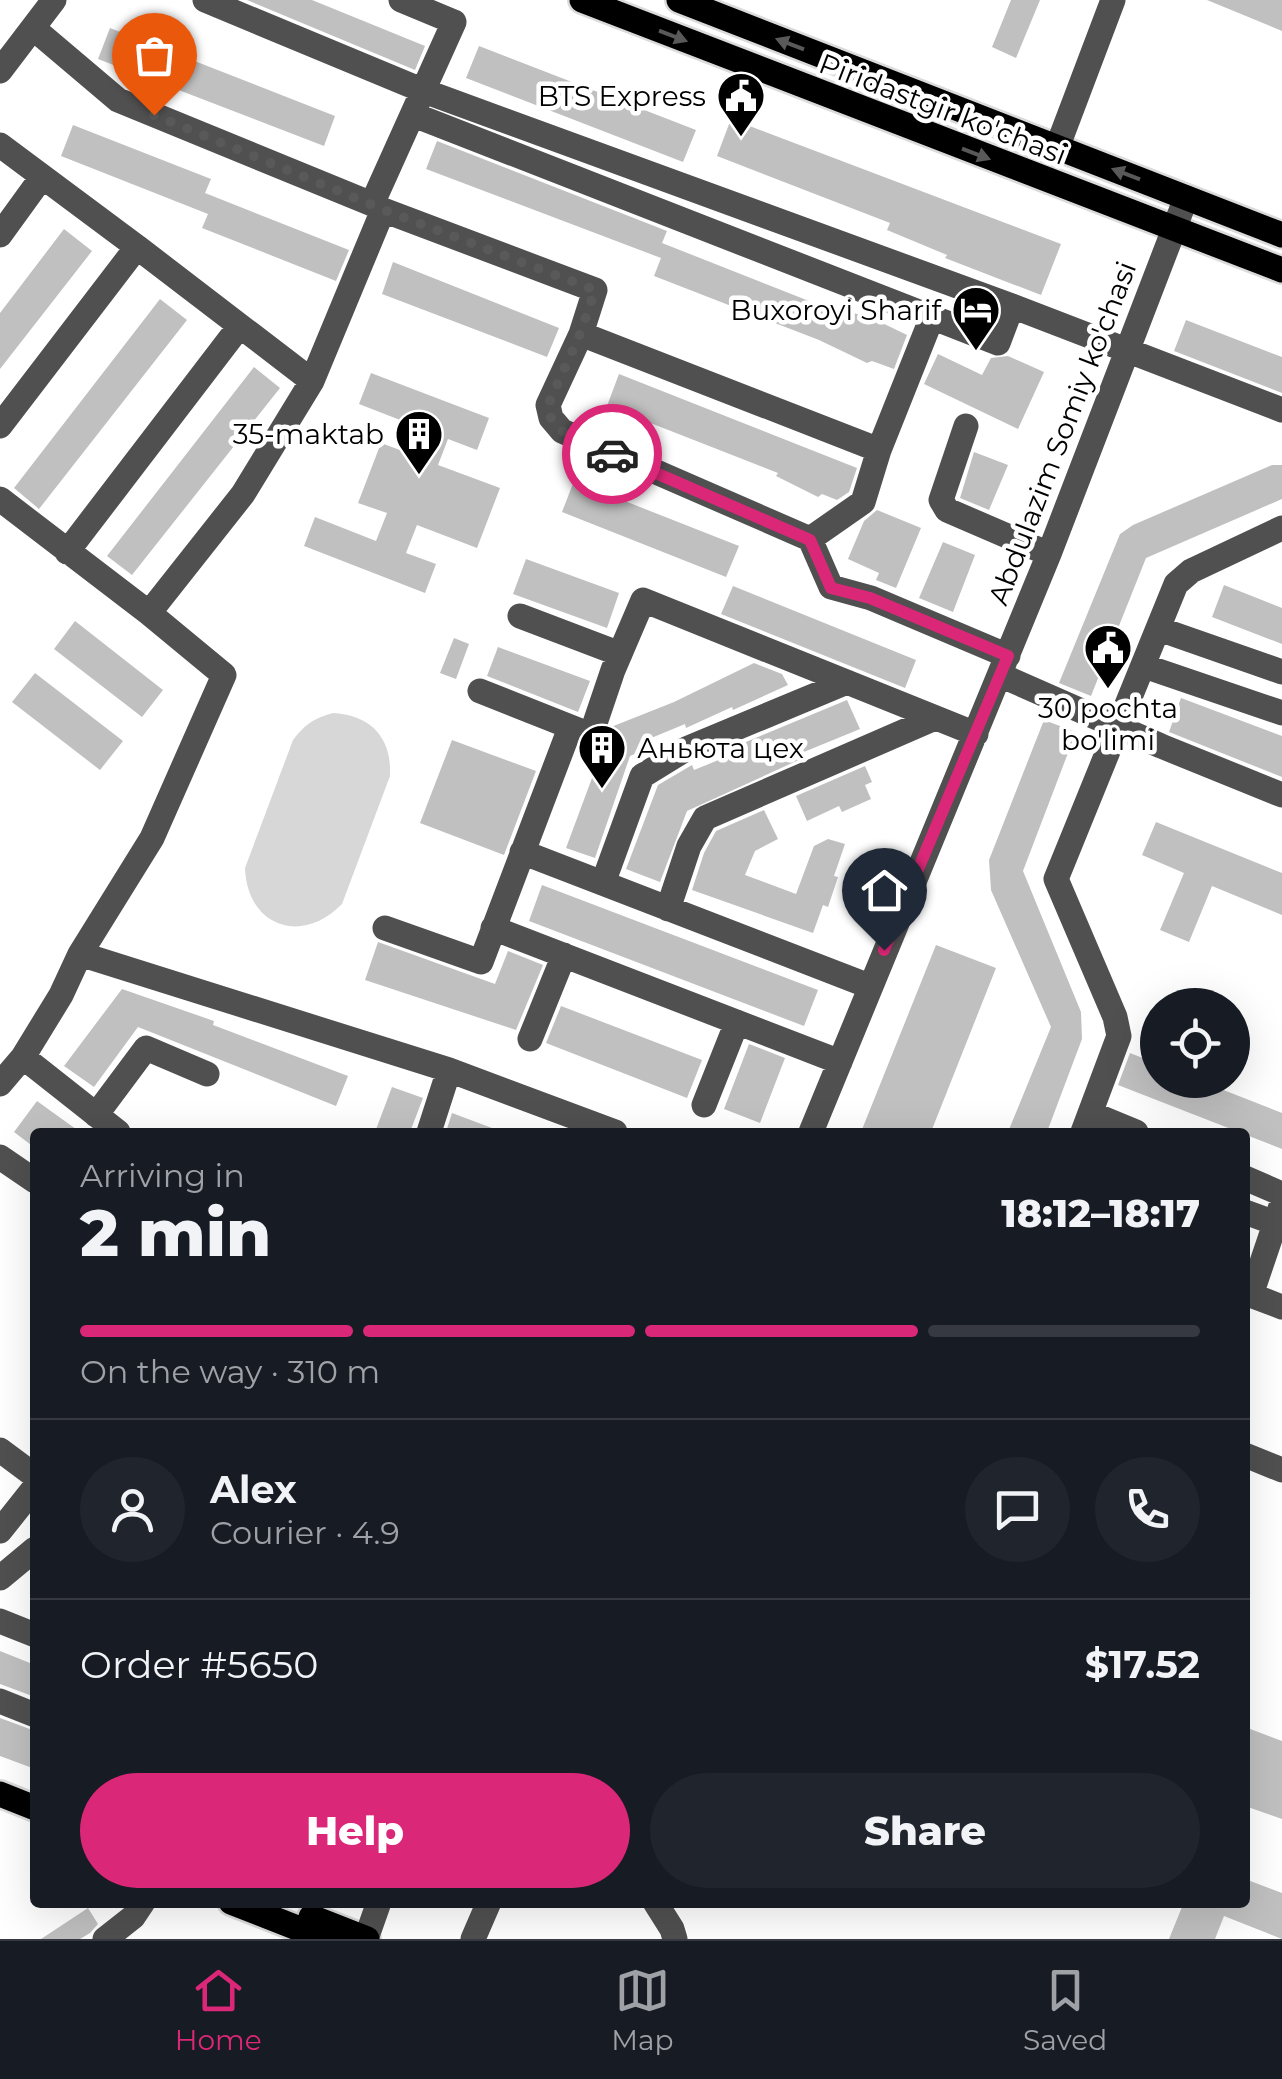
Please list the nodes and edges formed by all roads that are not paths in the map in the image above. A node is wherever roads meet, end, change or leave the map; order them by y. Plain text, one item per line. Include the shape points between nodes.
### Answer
1 (54, 0) edge
2 (206, 0) edge
3 (401, 0) edge
4 (582, 0) edge
5 (679, 0) edge
6 (1113, 0) edge
7 (458, 11) edge
8 (33, 28) junction
9 (0, 71) edge
10 (419, 103) junction
11 (0, 145) edge
12 (1057, 148) junction
13 (42, 176) junction
14 (1186, 198) junction
15 (378, 207) junction
16 (1173, 230) junction
17 (0, 234) edge
18 (1282, 235) edge
19 (137, 246) junction
20 (1282, 270) edge
21 (1012, 306) junction
22 (932, 318) junction
23 (240, 327) junction
24 (580, 334) junction
25 (1128, 351) junction
26 (312, 381) junction
27 (1282, 410) edge
28 (0, 426) edge
29 (966, 426) dead end
30 (879, 450) junction
31 (0, 499) edge
32 (1282, 528) edge
33 (810, 540) junction
34 (67, 552) junction
35 (1049, 554) junction
36 (149, 613) junction
37 (518, 623) dead end
38 (1158, 629) junction
39 (616, 662) junction
40 (1004, 666) junction
41 (1144, 666) junction
42 (1282, 672) edge
43 (847, 682) junction
44 (480, 691) dead end
45 (1282, 713) edge
46 (935, 718) junction
47 (1118, 726) junction
48 (570, 728) junction
49 (976, 734) junction
50 (1282, 795) edge
51 (522, 852) junction
52 (603, 883) junction
53 (668, 908) junction
54 (385, 928) dead end
55 (493, 928) junction
56 (80, 954) junction
57 (564, 955) junction
58 (869, 986) junction
59 (737, 1022) junction
60 (530, 1038) dead end
61 (23, 1057) junction
62 (840, 1062) junction
63 (449, 1070) junction
64 (207, 1074) dead end
65 (0, 1084) edge
66 (704, 1105) dead end
67 (96, 1115) junction
68 (1087, 1123) edge
69 (113, 1128) edge
70 (430, 1128) edge
71 (604, 1128) edge
72 (819, 1128) edge
73 (1114, 1128) edge
74 (0, 1157) edge
75 (30, 1178) edge
76 (1250, 1180) edge
77 (1282, 1194) edge
78 (1250, 1212) edge
79 (1279, 1213) edge
80 (1250, 1289) edge
81 (1250, 1295) edge
82 (1282, 1307) edge
83 (0, 1450) edge
84 (1250, 1457) edge
85 (1282, 1470) edge
86 (30, 1472) edge
87 (30, 1493) edge
88 (0, 1530) edge
89 (30, 1553) edge
90 (0, 1578) edge
91 (0, 1622) edge
92 (30, 1633) edge
93 (0, 1701) edge
94 (30, 1713) edge
95 (0, 1794) edge
96 (30, 1806) edge
97 (0, 1811) edge
98 (30, 1823) edge
99 (138, 1908) edge
100 (246, 1908) edge
101 (289, 1908) edge
102 (378, 1908) edge
103 (486, 1908) edge
104 (659, 1908) edge
105 (104, 1939) edge
106 (325, 1939) edge
107 (366, 1939) edge
108 (473, 1939) edge
109 (675, 1939) edge

1 - 8 street
2 - 10 street
3 - 7 street
4 -> 16 main road, Piridastgir ko'chasi
12 -> 5 main road, Piridastgir ko'chasi
6 - 12 street
7 - 10 street
8 - 9 street
8 - 15 street via 118,100
10 - 15 street
10 - 21 street
10 - 22 street
11 - 13 street
14 -> 12 main road, Piridastgir ko'chasi
13 - 17 street
13 - 19 street
14 - 16 street, Abdulazim Somiy ko'chasi
14 - 18 main road, Piridastgir ko'chasi
15 - 24 street via 595,290
15 - 26 street
16 - 20 main road, Piridastgir ko'chasi
16 - 25 street, Abdulazim Somiy ko'chasi
19 - 23 street
19 - 28 street
21 - 22 street via 998,343
21 - 25 street
22 - 30 street
23 - 26 street
23 - 34 street
24 - 30 street
24 - 33 street via 548,405 562,431
25 - 27 street
25 - 35 street, Abdulazim Somiy ko'chasi
26 - 36 street via 243,494
29 - 35 street via 941,500 946,510
30 - 33 street via 863,502
31 - 34 street
32 - 38 street via 1191,571 1176,584
33 - 40 street via 831,588 870,598
34 - 36 street
35 - 40 street, Abdulazim Somiy ko'chasi
36 - 56 street via 224,676 152,838
37 - 39 street
38 - 41 street
38 - 42 street
39 - 43 street via 643,600
39 - 48 street via 591,735
40 - 47 street
40 - 49 street, Abdulazim Somiy ko'chasi
41 - 45 street
41 - 47 street
43 - 46 street
43 - 52 street via 686,749 642,776
44 - 48 street
46 - 49 street
46 - 53 street via 705,818
47 - 50 street
47 - 68 street via 1056,880 1119,1036
48 - 51 street
49 - 58 street, Abdulazim Somiy ko'chasi
51 - 52 street
51 - 55 street
52 - 53 street
53 - 58 street
54 - 55 street via 481,962
55 - 57 street
56 - 61 street
56 - 63 street
57 - 59 street
57 - 60 street
58 - 62 street, Abdulazim Somiy ko'chasi
59 - 62 street
59 - 66 street
61 - 65 street
61 - 67 street
62 - 72 street, Abdulazim Somiy ko'chasi
63 - 70 street
63 - 71 street
64 - 67 street via 146,1048
67 - 69 street
68 - 73 street
74 - 75 street
76 - 77 street
78 - 79 street
79 - 80 street
81 - 82 street
83 - 86 street
84 - 85 street
87 - 88 street
89 - 90 street
91 - 92 street
93 - 94 street
95 - 96 main road
97 - 98 main road
99 - 105 street
100 - 106 main road
101 - 107 main road
102 - 107 street
103 - 108 street
104 - 109 street

